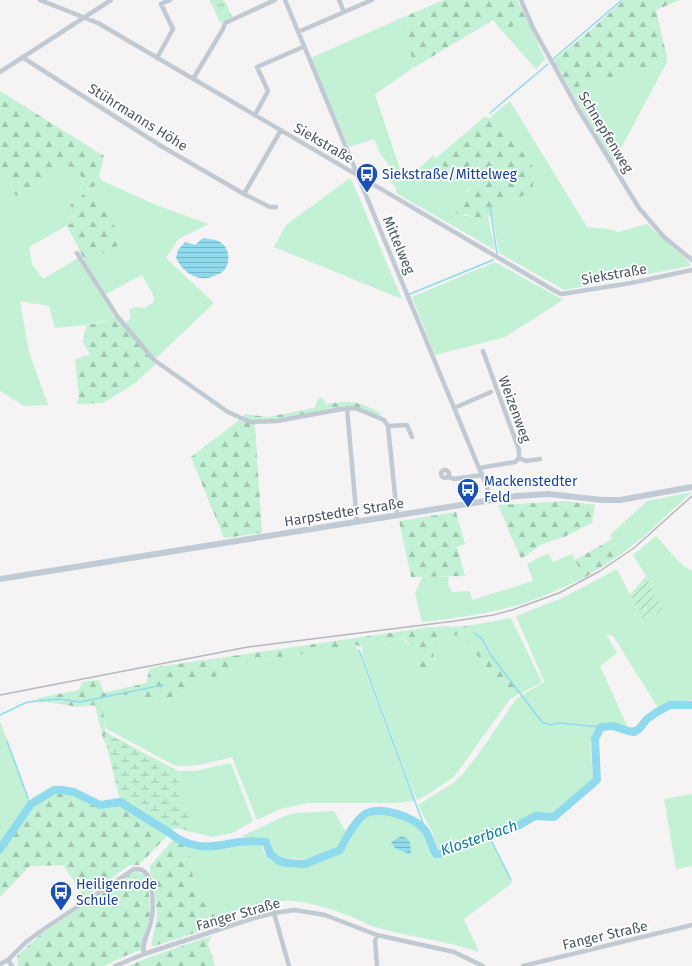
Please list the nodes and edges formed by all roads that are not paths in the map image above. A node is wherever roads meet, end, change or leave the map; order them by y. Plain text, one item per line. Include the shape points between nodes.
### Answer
1 (40, 0) edge
2 (111, 0) edge
3 (170, 0) edge
4 (275, 0) edge
5 (285, 0) edge
6 (339, 0) edge
7 (372, 0) edge
8 (521, 0) edge
9 (344, 12) junction
10 (84, 18) junction
11 (298, 32) junction
12 (303, 46) junction
13 (22, 57) junction
14 (157, 58) junction
15 (0, 72) edge
16 (193, 79) junction
17 (255, 115) junction
18 (281, 130) junction
19 (357, 176) junction
20 (244, 194) junction
21 (276, 207) dead end
22 (77, 253) dead end
23 (692, 260) edge
24 (692, 270) edge
25 (482, 351) dead end
26 (491, 392) dead end
27 (347, 408) junction
28 (454, 408) junction
29 (388, 426) junction
30 (412, 437) dead end
31 (519, 458) junction
32 (540, 459) dead end
33 (479, 468) junction
34 (482, 475) junction
35 (448, 477) dead end
36 (692, 487) edge
37 (490, 500) junction
38 (397, 515) junction
39 (357, 522) junction
40 (0, 579) edge
41 (274, 913) junction
42 (692, 925) edge
43 (377, 935) junction
44 (144, 954) junction
45 (8, 960) junction
46 (0, 964) edge
47 (12, 966) edge
48 (115, 966) edge
49 (289, 966) edge
50 (377, 966) edge
51 (483, 966) edge
52 (523, 966) edge

1 - 10 street, Siekstraße
2 - 10 street
3 - 14 street via 161,4 173,29
4 - 16 street via 225,23
5 - 11 street, Mittelweg
6 - 9 street
7 - 9 street
8 - 23 street, Schnepfenweg via 533,28 639,208 664,237
9 - 11 street
10 - 13 street
10 - 14 street, Siekstraße via 98,23
11 - 12 street, Mittelweg
12 - 17 street via 257,67 268,91
12 - 19 street, Mittelweg
13 - 15 street
13 - 20 street, Stührmanns Höhe via 161,146
14 - 16 street, Siekstraße
16 - 17 street, Siekstraße
17 - 18 street, Siekstraße
18 - 19 street, Siekstraße
18 - 20 street
19 - 24 street, Siekstraße via 561,294
19 - 28 street, Mittelweg
20 - 21 street, Stührmanns Höhe via 270,207
22 - 27 street via 117,316 154,360 228,412 250,422 267,422
25 - 31 street, Weizenweg via 519,450
26 - 28 street
27 - 29 street via 372,414 384,420
27 - 39 street
28 - 33 street, Mittelweg
29 - 30 street via 407,425
29 - 38 street
31 - 32 street via 526,461
31 - 33 street, Weizenweg via 512,463
33 - 34 street, Mittelweg
34 - 35 street via 454,479
34 - 37 street, Mittelweg
36 - 37 street, Harpstedter Straße via 620,500 549,494
37 - 38 street, Harpstedter Straße
38 - 39 street, Harpstedter Straße
39 - 40 street, Harpstedter Straße
41 - 43 street, Fanger Straße via 294,910 310,912 341,920
41 - 44 street, Fanger Straße
41 - 49 street
42 - 52 street, Fanger Straße
43 - 50 street
43 - 51 street, Fanger Straße via 454,952
44 - 45 street via 143,947 152,914 150,881 141,869 134,869 44,929
44 - 48 street, Fanger Straße
45 - 46 street
45 - 47 street

